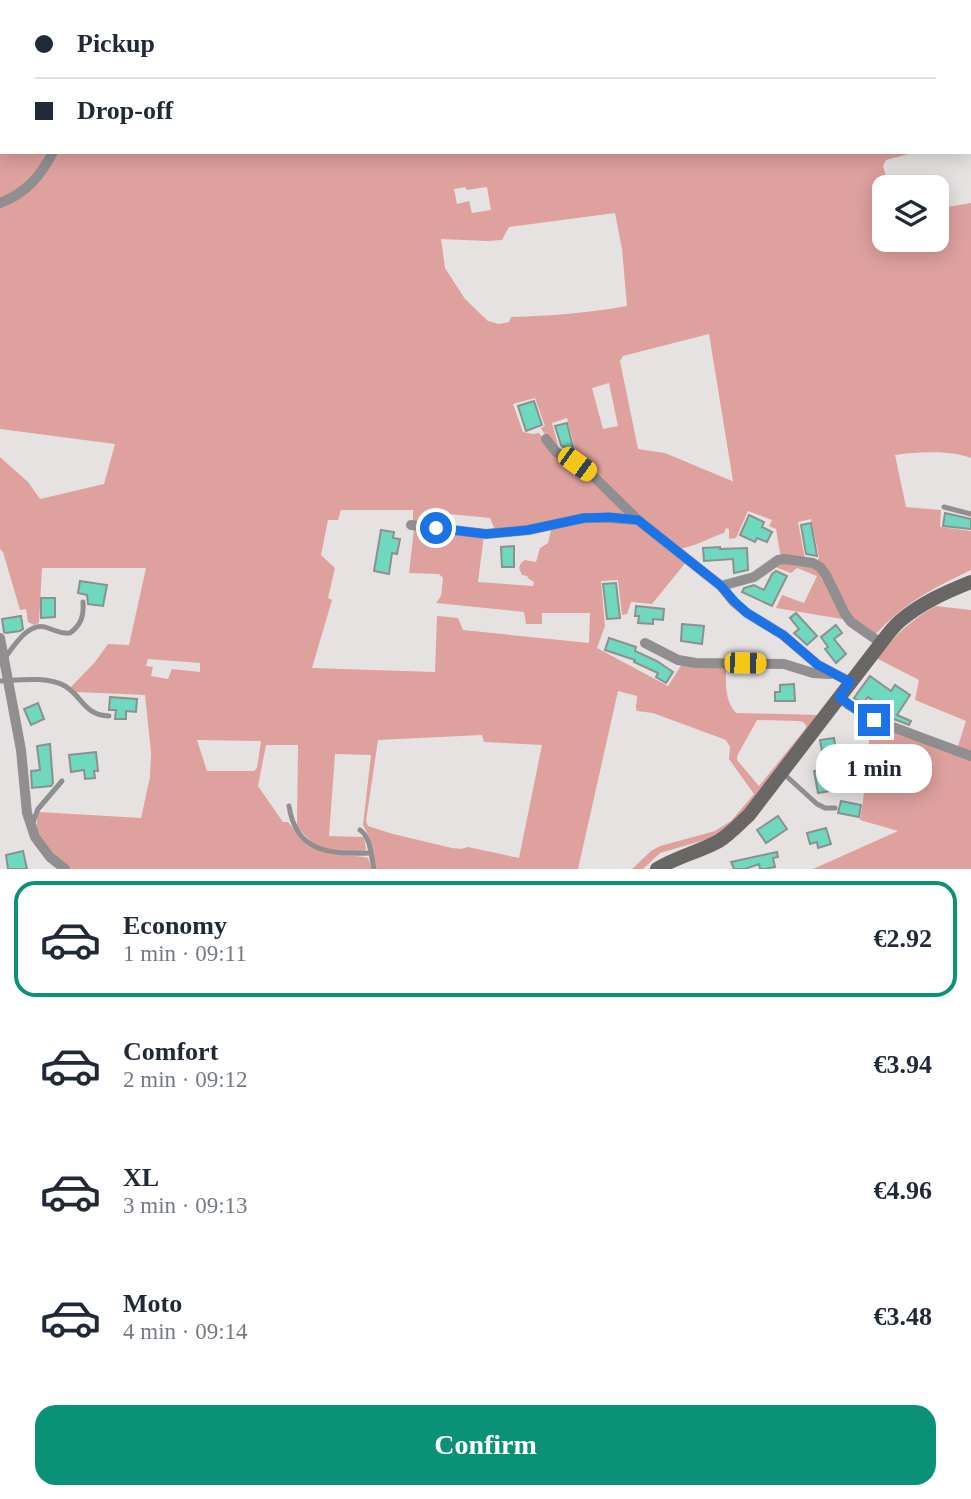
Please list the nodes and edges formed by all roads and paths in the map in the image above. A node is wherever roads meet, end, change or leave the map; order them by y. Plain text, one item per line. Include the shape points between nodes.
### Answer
1 (51, 154) edge
2 (0, 203) edge
3 (545, 439) dead end
4 (944, 507) dead end
5 (971, 514) edge
6 (638, 520) junction
7 (411, 525) dead end
8 (971, 582) edge
9 (721, 586) junction
10 (83, 602) dead end
11 (0, 638) edge
12 (645, 643) dead end
13 (881, 643) junction
14 (4, 659) junction
15 (836, 674) junction
16 (4, 681) edge
17 (850, 682) junction
18 (839, 697) junction
19 (109, 716) dead end
20 (971, 756) edge
21 (781, 771) junction
22 (62, 781) dead end
23 (289, 806) dead end
24 (835, 808) dead end
25 (32, 828) junction
26 (360, 830) dead end
27 (370, 853) junction
28 (65, 869) edge
29 (374, 869) edge
30 (657, 869) edge

1 - 2 street via 34,182
3 - 6 street via 556,452 592,475
4 - 5 lane
6 - 7 street via 584,518 486,534
6 - 9 street
8 - 13 main road via 924,604
9 - 13 street via 754,577 778,560 813,563 826,575 845,614
9 - 15 street via 747,613
10 - 14 lane via 82,620 70,633 35,627
11 - 14 street
12 - 15 street via 678,660 784,664
13 - 17 main road
14 - 16 street
15 - 17 street
16 - 19 lane via 61,684 86,709
16 - 25 street via 22,750
17 - 18 main road
18 - 20 street via 874,720
18 - 21 main road
21 - 24 lane via 817,804
21 - 30 main road via 730,833
22 - 25 lane via 38,809
23 - 27 lane via 294,828 312,846 339,853
25 - 28 street via 50,857
26 - 27 lane
27 - 29 lane

